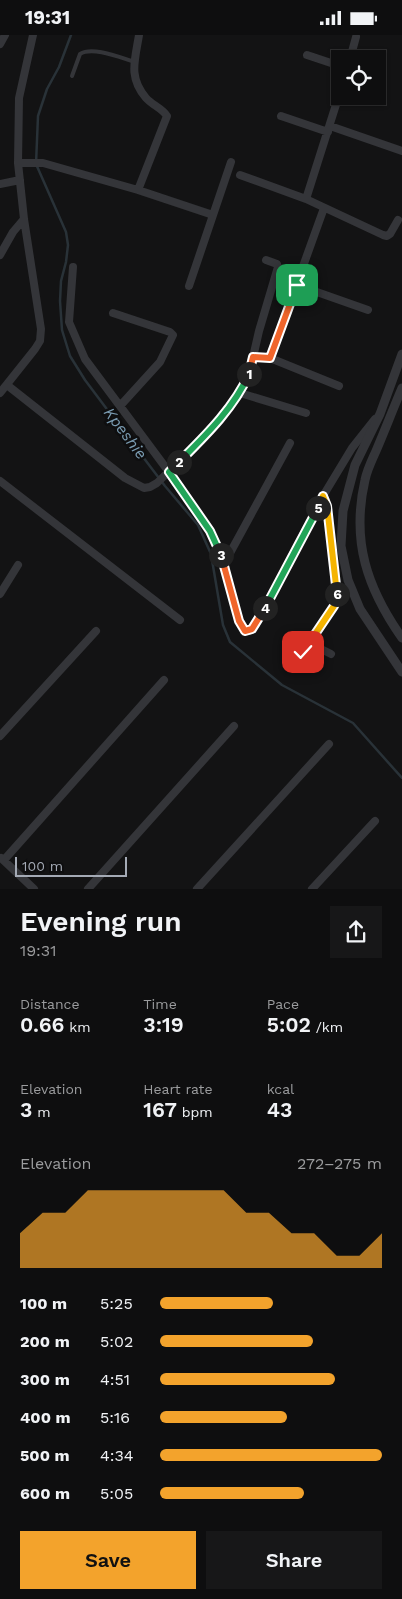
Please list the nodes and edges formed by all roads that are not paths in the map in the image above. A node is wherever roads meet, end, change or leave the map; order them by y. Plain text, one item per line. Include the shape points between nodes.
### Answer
1 (5, 35) edge
2 (34, 35) edge
3 (139, 35) edge
4 (356, 37) dead end
5 (0, 43) edge
6 (352, 50) edge
7 (307, 55) dead end
8 (135, 62) junction
9 (331, 63) edge
10 (72, 76) dead end
11 (336, 105) edge
12 (281, 116) dead end
13 (329, 129) junction
14 (402, 151) edge
15 (231, 162) dead end
16 (18, 163) junction
17 (240, 175) dead end
18 (20, 180) junction
19 (0, 184) edge
20 (138, 190) junction
21 (306, 199) junction
22 (324, 208) junction
23 (213, 215) junction
24 (24, 219) junction
25 (398, 220) dead end
26 (0, 255) edge
27 (266, 259) dead end
28 (73, 267) dead end
29 (297, 285) junction
30 (189, 286) dead end
31 (368, 310) dead end
32 (113, 313) dead end
33 (402, 354) edge
34 (253, 357) junction
35 (270, 358) junction
36 (7, 385) junction
37 (339, 386) dead end
38 (402, 387) edge
39 (0, 393) edge
40 (240, 393) junction
41 (120, 406) junction
42 (306, 413) dead end
43 (380, 414) junction
44 (290, 443) dead end
45 (167, 474) junction
46 (0, 481) edge
47 (323, 496) junction
48 (224, 564) junction
49 (18, 565) dead end
50 (0, 594) edge
51 (180, 620) dead end
52 (96, 631) dead end
53 (402, 638) edge
54 (311, 641) junction
55 (331, 655) dead end
56 (296, 662) dead end
57 (402, 672) edge
58 (164, 680) dead end
59 (234, 726) dead end
60 (0, 736) edge
61 (329, 744) dead end
62 (375, 821) dead end
63 (2, 859) edge
64 (34, 889) edge
65 (88, 889) edge
66 (197, 889) edge
67 (312, 889) edge

1 - 5 street
2 - 16 street via 19,98
3 - 8 street
4 - 6 street
7 - 9 street
8 - 10 lane via 86,51 80,54
8 - 20 street via 134,77 143,93 167,116
11 - 13 street
12 - 13 street
13 - 14 street
13 - 21 street
15 - 23 street
16 - 18 street
16 - 20 street via 43,163
17 - 21 street
18 - 19 street
18 - 24 street
20 - 23 street
21 - 22 street
22 - 25 street via 387,236
22 - 29 street
23 - 30 street
24 - 26 street via 12,232
24 - 36 street via 41,329 40,341
27 - 34 street via 278,267
28 - 41 street via 69,322 85,359
29 - 31 street
29 - 35 street
32 - 41 street via 173,335 160,362
33 - 43 street
34 - 35 street
34 - 40 street
35 - 37 street
36 - 39 street
36 - 45 street via 125,478 144,488
38 - 53 street via 365,479 360,518 363,559 372,587
40 - 42 street
40 - 45 street
41 - 45 street
43 - 47 street via 352,448
43 - 57 street via 355,465 343,511 341,545 348,580 360,609
44 - 48 street
45 - 48 street via 210,531
46 - 51 street
47 - 48 street via 256,625 249,631 245,631 239,621
47 - 54 street via 327,506 337,596
49 - 50 street
52 - 60 street
54 - 55 street
54 - 56 street
58 - 63 street
59 - 65 street
61 - 66 street
62 - 67 street
63 - 64 street

